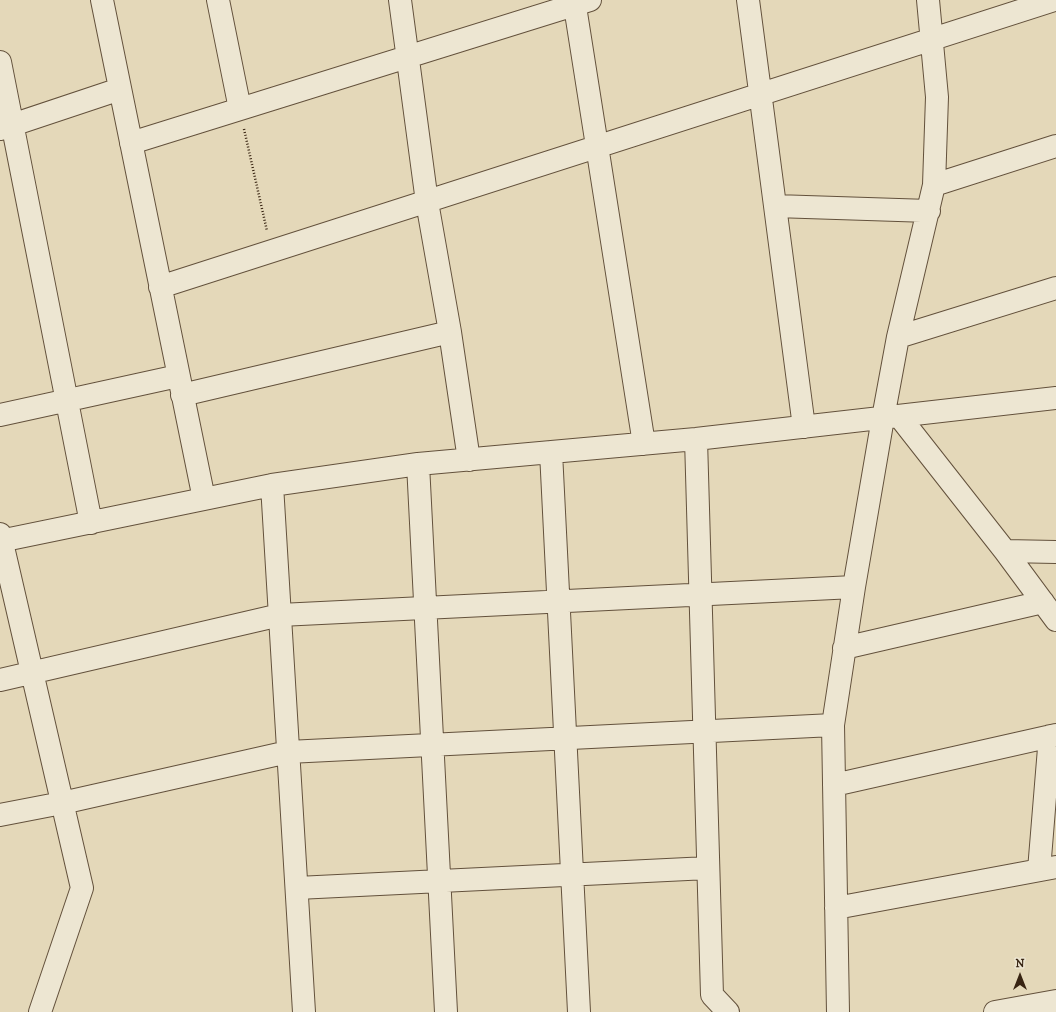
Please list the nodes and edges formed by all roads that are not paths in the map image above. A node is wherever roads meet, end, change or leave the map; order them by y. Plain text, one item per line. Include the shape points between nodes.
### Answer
1 (102, 0) edge
2 (218, 0) edge
3 (400, 0) edge
4 (748, 0) edge
5 (928, 0) edge
6 (1054, 0) edge
7 (580, 2) edge
8 (932, 39) junction
9 (408, 56) junction
10 (0, 62) edge
11 (120, 90) junction
12 (760, 95) junction
13 (240, 109) junction
14 (6, 127) edge
15 (131, 143) junction
16 (1056, 146) edge
17 (597, 148) junction
18 (934, 185) junction
19 (427, 202) junction
20 (775, 206) junction
21 (929, 210) junction
22 (160, 288) junction
23 (1056, 288) edge
24 (450, 332) junction
25 (898, 337) junction
26 (180, 386) junction
27 (1056, 398) edge
28 (66, 400) junction
29 (0, 415) edge
30 (891, 417) junction
31 (804, 427) junction
32 (696, 439) junction
33 (644, 444) junction
34 (552, 452) junction
35 (469, 460) junction
36 (418, 464) junction
37 (272, 486) junction
38 (204, 499) junction
39 (91, 523) junction
40 (1, 539) edge
41 (1005, 551) junction
42 (1056, 552) edge
43 (854, 587) junction
44 (701, 594) junction
45 (559, 601) junction
46 (1043, 602) junction
47 (426, 608) junction
48 (280, 615) junction
49 (1056, 620) edge
50 (844, 648) junction
51 (32, 673) junction
52 (0, 680) edge
53 (833, 725) junction
54 (704, 731) junction
55 (1053, 735) edge
56 (565, 738) junction
57 (432, 744) junction
58 (288, 752) junction
59 (834, 785) junction
60 (62, 803) junction
61 (0, 816) edge
62 (708, 868) junction
63 (1048, 869) edge
64 (572, 874) junction
65 (440, 881) junction
66 (296, 888) junction
67 (836, 908) junction
68 (1056, 1001) edge
69 (40, 1012) edge
70 (304, 1012) edge
71 (446, 1012) edge
72 (579, 1012) edge
73 (728, 1012) edge
74 (838, 1012) edge
75 (996, 1012) edge

1 - 11 street
2 - 13 street
3 - 9 street
4 - 12 street
5 - 8 street
6 - 8 street
7 - 9 street
7 - 17 street
8 - 12 street
8 - 18 street via 938,97
9 - 13 street
9 - 19 street
10 - 14 street
11 - 14 street
11 - 15 street
12 - 17 street
12 - 20 street
13 - 15 street
14 - 28 street
15 - 22 street
16 - 18 street
17 - 19 street
17 - 33 street
18 - 21 street
19 - 22 street
19 - 24 street
20 - 21 street
20 - 31 street
21 - 25 street
22 - 26 street
23 - 25 street
24 - 26 street
24 - 35 street
25 - 30 street
26 - 28 street
26 - 38 street
27 - 30 street
28 - 29 street
28 - 39 street
30 - 31 street
30 - 41 street
30 - 43 street
31 - 32 street
32 - 33 street
32 - 44 street
33 - 34 street
34 - 35 street
34 - 45 street
35 - 36 street
36 - 37 street
36 - 47 street
37 - 38 street
37 - 48 street
38 - 39 street
39 - 40 street
40 - 51 street
41 - 42 street
41 - 46 street
43 - 44 street
43 - 50 street
44 - 45 street
44 - 54 street
45 - 47 street
45 - 56 street
46 - 49 street
46 - 50 street
47 - 48 street
47 - 57 street
48 - 51 street
48 - 58 street
50 - 53 street
51 - 52 street
51 - 60 street
53 - 54 street
53 - 59 street
54 - 56 street
54 - 62 street
55 - 59 street
55 - 63 street
56 - 57 street
56 - 64 street
57 - 58 street
57 - 65 street
58 - 60 street
58 - 66 street
59 - 67 street
60 - 61 street
60 - 69 street via 82,888
62 - 64 street
62 - 73 street via 712,995
63 - 67 street
64 - 65 street
64 - 72 street
65 - 66 street
65 - 71 street
66 - 70 street
67 - 74 street
68 - 75 street

